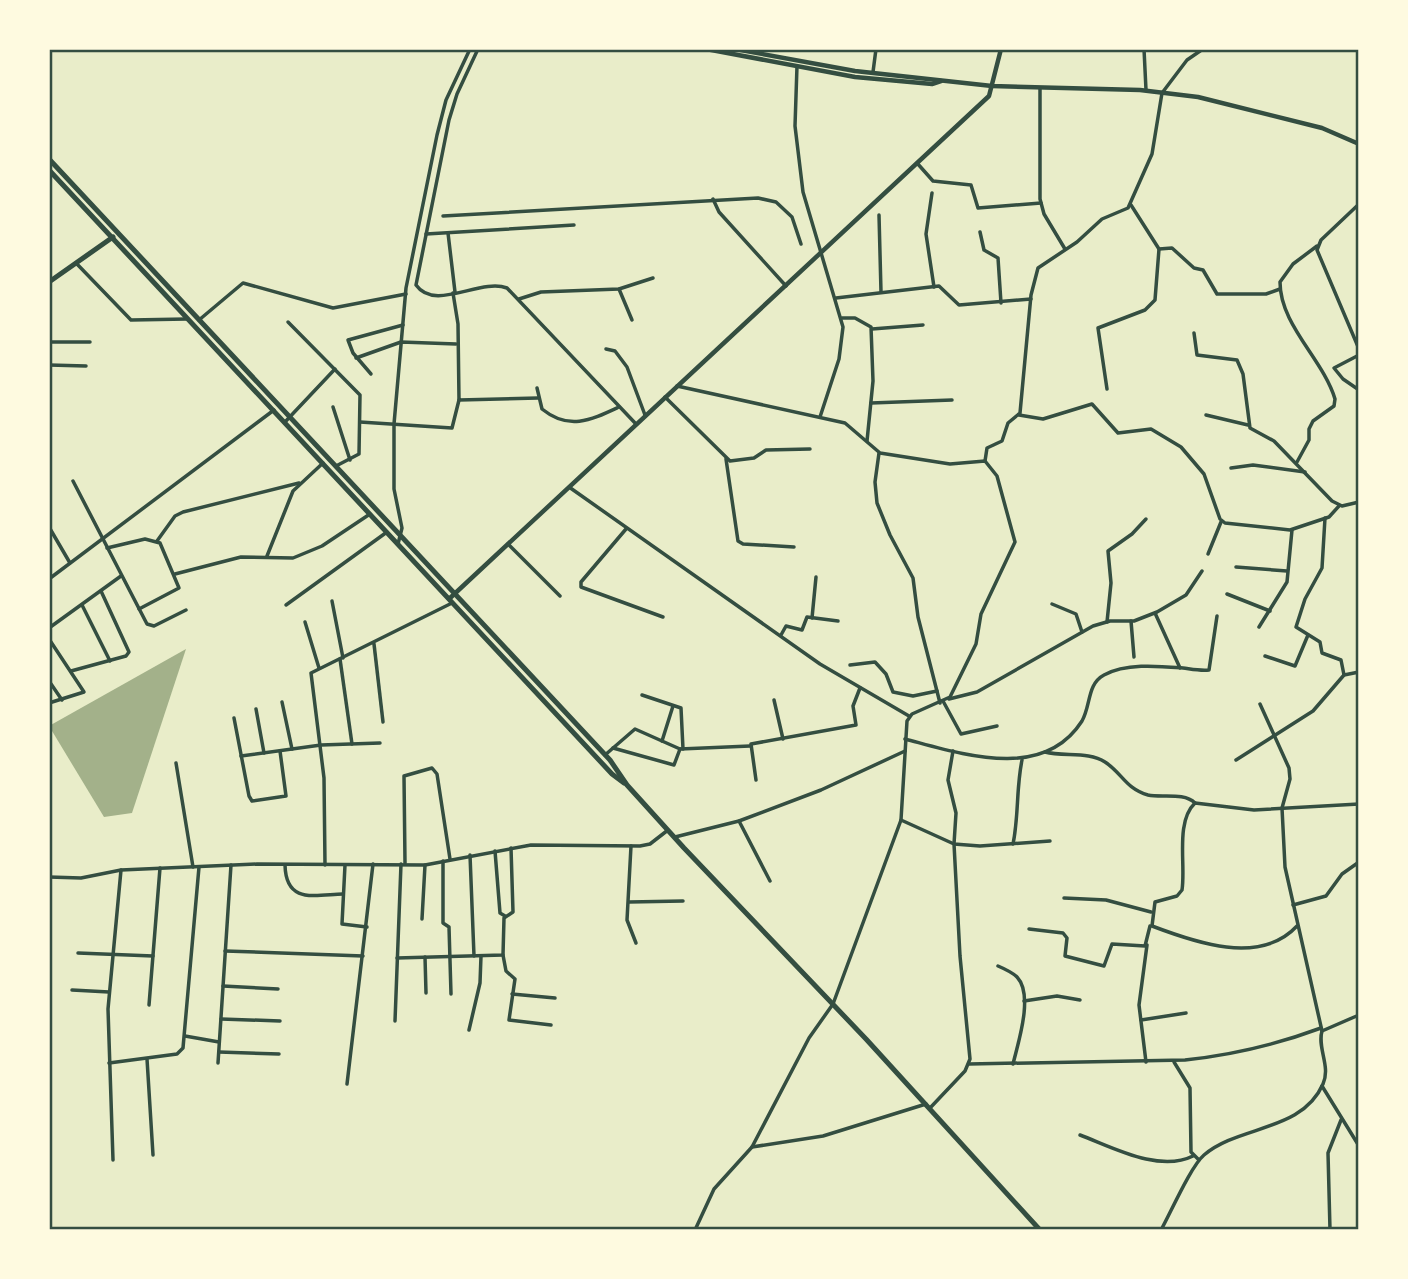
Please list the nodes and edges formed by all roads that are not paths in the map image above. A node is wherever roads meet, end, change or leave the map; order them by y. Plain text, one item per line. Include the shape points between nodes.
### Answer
1 (470, 49) edge
2 (478, 49) edge
3 (706, 49) edge
4 (735, 49) edge
5 (876, 49) edge
6 (1001, 49) edge
7 (1144, 49) edge
8 (1203, 49) edge
9 (748, 50) edge
10 (797, 66) junction
11 (873, 72) junction
12 (942, 81) junction
13 (992, 86) junction
14 (1040, 86) junction
15 (1146, 90) junction
16 (1162, 93) junction
17 (1359, 144) edge
18 (49, 159) edge
19 (917, 163) junction
20 (49, 170) edge
21 (932, 192) dead end
22 (713, 198) junction
23 (1041, 203) junction
24 (1359, 204) edge
25 (1131, 205) junction
26 (878, 215) dead end
27 (443, 216) dead end
28 (574, 225) dead end
29 (980, 232) dead end
30 (448, 233) junction
31 (425, 234) junction
32 (116, 235) junction
33 (801, 244) dead end
34 (1317, 246) junction
35 (1066, 249) junction
36 (1159, 249) junction
37 (822, 253) junction
38 (76, 264) junction
39 (653, 278) dead end
40 (49, 282) edge
41 (786, 286) junction
42 (934, 287) junction
43 (620, 289) junction
44 (1280, 289) junction
45 (410, 290) junction
46 (454, 292) junction
47 (881, 292) junction
48 (836, 298) junction
49 (519, 299) junction
50 (1031, 299) junction
51 (1001, 303) junction
52 (842, 318) junction
53 (189, 319) junction
54 (199, 320) junction
55 (632, 320) dead end
56 (288, 322) dead end
57 (403, 324) junction
58 (923, 325) dead end
59 (872, 329) junction
60 (1194, 333) dead end
61 (49, 342) edge
62 (90, 342) dead end
63 (403, 343) junction
64 (456, 344) junction
65 (606, 349) dead end
66 (1359, 349) edge
67 (1359, 355) edge
68 (356, 358) junction
69 (49, 365) edge
70 (86, 366) dead end
71 (335, 369) junction
72 (371, 374) dead end
73 (677, 386) junction
74 (537, 388) dead end
75 (1107, 389) dead end
76 (1359, 390) edge
77 (665, 397) junction
78 (538, 398) junction
79 (459, 400) junction
80 (952, 400) dead end
81 (870, 403) junction
82 (333, 407) dead end
83 (619, 407) junction
84 (274, 410) junction
85 (1018, 415) junction
86 (1206, 415) dead end
87 (645, 416) junction
88 (820, 417) junction
89 (288, 420) junction
90 (360, 422) junction
91 (397, 424) junction
92 (636, 424) junction
93 (1248, 425) junction
94 (867, 441) junction
95 (810, 449) dead end
96 (879, 453) junction
97 (726, 459) junction
98 (350, 460) junction
99 (985, 461) junction
100 (1297, 462) junction
101 (323, 463) junction
102 (336, 466) junction
103 (1231, 468) dead end
104 (1305, 472) junction
105 (73, 481) dead end
106 (299, 483) junction
107 (569, 487) junction
108 (1359, 502) edge
109 (1339, 506) junction
110 (370, 514) junction
111 (1146, 519) dead end
112 (1325, 519) junction
113 (1222, 522) junction
114 (49, 528) edge
115 (626, 529) junction
116 (1292, 530) junction
117 (387, 533) junction
118 (401, 536) junction
119 (103, 539) junction
120 (157, 541) junction
121 (398, 544) junction
122 (508, 544) junction
123 (794, 547) dead end
124 (107, 548) junction
125 (1208, 554) dead end
126 (267, 556) junction
127 (70, 563) junction
128 (1236, 566) dead end
129 (1202, 570) dead end
130 (1287, 571) junction
131 (175, 574) junction
132 (122, 576) junction
133 (816, 577) dead end
134 (49, 579) edge
135 (101, 591) junction
136 (455, 593) junction
137 (1227, 594) dead end
138 (559, 596) dead end
139 (332, 601) dead end
140 (450, 601) junction
141 (1052, 604) dead end
142 (82, 605) junction
143 (286, 605) dead end
144 (139, 609) junction
145 (186, 610) dead end
146 (1270, 611) junction
147 (1155, 613) junction
148 (1217, 616) dead end
149 (663, 617) dead end
150 (812, 618) junction
151 (838, 621) dead end
152 (1131, 621) junction
153 (305, 622) dead end
154 (1107, 622) junction
155 (1259, 627) dead end
156 (49, 628) edge
157 (1082, 632) junction
158 (1308, 635) junction
159 (781, 636) junction
160 (49, 639) edge
161 (374, 643) junction
162 (1265, 656) dead end
163 (1134, 657) dead end
164 (341, 659) junction
165 (110, 661) junction
166 (850, 665) dead end
167 (319, 668) junction
168 (1181, 668) junction
169 (71, 671) junction
170 (1359, 673) edge
171 (1344, 675) junction
172 (49, 681) edge
173 (860, 688) junction
174 (937, 691) junction
175 (642, 695) dead end
176 (62, 700) junction
177 (774, 700) dead end
178 (944, 701) junction
179 (282, 702) dead end
180 (49, 704) edge
181 (1260, 704) dead end
182 (674, 705) junction
183 (256, 709) dead end
184 (909, 716) junction
185 (234, 718) dead end
186 (383, 722) dead end
187 (997, 726) dead end
188 (1273, 738) junction
189 (783, 739) junction
190 (905, 739) junction
191 (662, 741) junction
192 (380, 743) dead end
193 (352, 744) junction
194 (321, 745) junction
195 (750, 746) junction
196 (613, 748) junction
197 (292, 749) junction
198 (682, 749) junction
199 (280, 751) junction
200 (905, 751) junction
201 (953, 751) junction
202 (1043, 751) junction
203 (264, 753) junction
204 (605, 755) junction
205 (241, 756) junction
206 (1022, 760) junction
207 (1236, 760) dead end
208 (176, 762) dead end
209 (756, 779) dead end
210 (627, 785) junction
211 (1195, 803) junction
212 (1359, 804) edge
213 (1282, 808) junction
214 (901, 820) junction
215 (739, 821) junction
216 (668, 830) junction
217 (674, 838) junction
218 (1050, 841) dead end
219 (954, 844) junction
220 (1013, 844) junction
221 (631, 846) junction
222 (511, 848) junction
223 (495, 851) junction
224 (470, 855) junction
225 (450, 859) junction
226 (443, 861) junction
227 (1359, 862) edge
228 (345, 864) junction
229 (375, 864) junction
230 (403, 864) junction
231 (231, 865) junction
232 (285, 865) junction
233 (325, 865) junction
234 (425, 865) junction
235 (193, 867) junction
236 (199, 867) junction
237 (160, 868) junction
238 (121, 870) junction
239 (49, 877) edge
240 (770, 881) dead end
241 (343, 894) junction
242 (1064, 898) dead end
243 (683, 901) dead end
244 (629, 902) junction
245 (1293, 905) junction
246 (1151, 912) junction
247 (505, 916) junction
248 (422, 919) dead end
249 (1150, 924) junction
250 (1297, 926) junction
251 (367, 927) junction
252 (1029, 929) dead end
253 (636, 943) dead end
254 (1147, 945) junction
255 (225, 951) junction
256 (78, 953) dead end
257 (113, 954) junction
258 (503, 955) junction
259 (153, 956) junction
260 (364, 956) junction
261 (474, 956) junction
262 (481, 956) junction
263 (425, 957) junction
264 (450, 957) junction
265 (397, 958) junction
266 (998, 966) dead end
267 (223, 986) junction
268 (278, 989) dead end
269 (72, 990) dead end
270 (109, 992) junction
271 (426, 993) dead end
272 (451, 994) dead end
273 (512, 994) junction
274 (555, 998) dead end
275 (1080, 1000) dead end
276 (1024, 1001) junction
277 (833, 1004) junction
278 (149, 1005) dead end
279 (1186, 1013) dead end
280 (1359, 1015) edge
281 (221, 1019) junction
282 (1141, 1020) junction
283 (280, 1021) dead end
284 (395, 1021) dead end
285 (551, 1025) dead end
286 (1322, 1029) junction
287 (469, 1030) dead end
288 (185, 1036) junction
289 (219, 1042) junction
290 (219, 1052) junction
291 (279, 1054) dead end
292 (147, 1059) junction
293 (1174, 1061) junction
294 (1146, 1062) junction
295 (109, 1063) junction
296 (218, 1063) dead end
297 (969, 1064) junction
298 (1013, 1064) junction
299 (347, 1084) dead end
300 (1322, 1086) junction
301 (928, 1106) junction
302 (1341, 1120) junction
303 (1080, 1135) dead end
304 (1359, 1146) edge
305 (752, 1147) junction
306 (153, 1155) dead end
307 (1193, 1156) junction
308 (113, 1160) dead end
309 (1199, 1160) junction
310 (695, 1230) edge
311 (1040, 1230) edge
312 (1161, 1230) edge
313 (1330, 1230) edge

1 - 45 street via 446,100 437,135
2 - 31 street via 449,120
3 - 10 street
4 - 9 street
5 - 11 street
6 - 13 street
7 - 15 street
8 - 16 street via 1186,60
9 - 11 street
10 - 12 street via 855,77
10 - 37 street via 799,172
11 - 12 street
12 - 13 street
13 - 14 street
13 - 19 street via 989,96
14 - 15 street
14 - 23 street
15 - 16 street
16 - 17 street via 1198,97 1322,128
16 - 25 street via 1152,154
18 - 32 main road
19 - 23 street via 933,181 971,185 978,208
19 - 37 street
20 - 32 main road
21 - 42 street via 926,234
22 - 27 street
22 - 33 street via 776,202 795,220
22 - 41 street via 719,212
23 - 35 street
24 - 34 street
25 - 35 street via 1101,219
25 - 36 street
26 - 47 street
28 - 30 street
29 - 51 street via 984,250 998,258
30 - 31 street
30 - 46 street
31 - 45 street
32 - 38 main road
32 - 53 main road
32 - 54 main road
34 - 44 street via 1291,266
34 - 66 street
35 - 50 street via 1038,268
36 - 44 street via 1172,248 1194,268 1203,270 1217,294 1266,294
36 - 75 street via 1155,300 1145,310 1098,328
37 - 41 street
37 - 48 street
38 - 40 main road
38 - 53 street via 131,320
39 - 43 street
41 - 73 street
42 - 47 street
42 - 51 street via 942,287 959,304
43 - 49 street via 548,291
43 - 55 street
44 - 100 street via 1335,399 1334,406 1313,421
45 - 46 street via 435,296
45 - 54 street via 332,307 243,283
45 - 57 street
46 - 49 street via 499,285
46 - 64 street
47 - 48 street
48 - 52 street
49 - 83 street
50 - 51 street
50 - 85 street
52 - 59 street via 857,319
52 - 88 street via 839,359
53 - 84 main road
54 - 89 main road
56 - 71 street
57 - 63 street
57 - 68 street via 350,338 348,344
58 - 59 street
59 - 81 street
60 - 93 street via 1198,355 1237,360
61 - 62 street
63 - 64 street
63 - 68 street
63 - 91 street
64 - 79 street
65 - 87 street via 624,360
67 - 76 street via 1334,368
68 - 72 street
69 - 70 street
71 - 89 street
71 - 90 street via 360,396
73 - 77 street
73 - 88 street
74 - 78 street
77 - 87 street
77 - 97 street
78 - 79 street
78 - 83 street via 549,414 569,424
79 - 91 street via 453,428
80 - 81 street
81 - 94 street
82 - 98 street
83 - 92 street
84 - 89 main road
84 - 119 street
85 - 99 street via 1007,423 1002,441 987,448
85 - 113 street via 1043,419 1092,404 1118,433 1151,429 1181,447 1203,471
86 - 93 street
87 - 92 street
88 - 94 street via 850,425
89 - 101 main road
89 - 102 main road
90 - 91 street
90 - 98 street via 359,454
91 - 118 street via 394,489
92 - 107 street
93 - 100 street
94 - 96 street
95 - 97 street via 766,450 754,458
96 - 99 street via 950,464
96 - 174 street via 877,503 913,578
97 - 123 street via 738,541
98 - 102 street
99 - 178 street via 997,476 1015,542 981,614 976,644
100 - 104 street
101 - 106 street
101 - 110 main road
102 - 118 main road
103 - 104 street via 1253,465
104 - 109 street
105 - 119 street
106 - 120 street via 183,512
106 - 126 street
107 - 115 street
107 - 122 street
108 - 109 street
109 - 112 street
110 - 117 main road
110 - 126 street via 307,553 293,558
111 - 154 street via 1108,551
112 - 116 street
112 - 158 street via 1322,568 1297,624 1299,631
113 - 116 street
113 - 125 street
114 - 127 street
115 - 149 street via 581,587
115 - 159 street
116 - 130 street
117 - 121 main road
117 - 143 street
118 - 121 street
118 - 136 main road
119 - 124 street
119 - 127 street
120 - 124 street via 135,540
120 - 131 street
121 - 140 main road
122 - 136 street
122 - 138 street
124 - 132 street
126 - 131 street via 241,557
127 - 134 street
128 - 130 street
129 - 147 street via 1186,595
130 - 146 street via 1287,582
131 - 144 street via 178,590
132 - 135 street
132 - 144 street
133 - 150 street
135 - 142 street
135 - 165 street via 130,652
136 - 140 street
136 - 204 main road
137 - 146 street
139 - 164 street
140 - 161 street
140 - 210 main road via 611,774
141 - 157 street via 1076,614
142 - 156 street
142 - 165 street
144 - 145 street via 151,626
146 - 155 street
147 - 152 street
147 - 168 street
148 - 168 street via 1209,670
150 - 151 street
150 - 159 street via 806,618 800,630 786,626
152 - 154 street
152 - 163 street
153 - 167 street
154 - 157 street
157 - 178 street via 977,692
158 - 162 street via 1295,666
158 - 171 street via 1320,642 1322,653 1341,660
159 - 173 street
160 - 169 street
161 - 164 street
161 - 186 street
164 - 167 street
164 - 193 street
165 - 169 street
166 - 174 street via 875,662 893,692 913,696
167 - 194 street via 311,676
168 - 202 street via 1129,667 1105,674 1094,684 1088,710 1072,734
169 - 176 street via 84,692
170 - 171 street
171 - 188 street via 1313,711
172 - 176 street
173 - 184 street
173 - 189 street via 853,706 856,725
174 - 178 street
175 - 182 street
176 - 180 street
177 - 189 street
178 - 184 street
178 - 187 street via 961,734
179 - 197 street
181 - 188 street
182 - 191 street
182 - 198 street via 683,715
183 - 203 street
184 - 190 street
185 - 205 street
188 - 207 street
188 - 213 street via 1290,775
189 - 195 street
190 - 200 street
190 - 201 street
191 - 196 street via 633,729
191 - 198 street
192 - 193 street
193 - 194 street
194 - 197 street
194 - 233 street
195 - 198 street
195 - 209 street
196 - 198 street via 674,765
196 - 204 street
197 - 199 street
199 - 203 street
199 - 205 street via 286,796 255,801 249,796
200 - 214 street
200 - 215 street
201 - 206 street
201 - 219 street via 948,780 956,813
202 - 206 street
202 - 211 street via 1095,758 1133,790 1189,798
203 - 205 street
204 - 210 main road
206 - 220 street
208 - 235 street
210 - 216 main road
211 - 213 street via 1254,810
211 - 246 street via 1185,831 1182,890 1177,896 1158,900
212 - 213 street
213 - 245 street via 1285,867
214 - 219 street
214 - 277 street
215 - 217 street
215 - 240 street
216 - 217 main road
216 - 221 street via 650,844
217 - 277 main road
218 - 220 street
219 - 220 street
219 - 297 street
221 - 222 street
221 - 244 street
222 - 223 street
222 - 247 street via 513,912
223 - 224 street
223 - 247 street via 500,913
224 - 225 street
224 - 261 street
225 - 226 street
225 - 230 street via 437,774 432,768 404,776
226 - 234 street
226 - 264 street via 443,923 449,928
227 - 245 street via 1342,874 1326,896
228 - 229 street
228 - 233 street
228 - 241 street
229 - 230 street
229 - 251 street
230 - 234 street
230 - 265 street
231 - 232 street
231 - 236 street
231 - 255 street
232 - 233 street
232 - 241 street via 287,882 296,892
234 - 248 street
235 - 236 street
235 - 237 street
236 - 288 street
237 - 238 street
237 - 259 street
238 - 239 street via 81,878
238 - 257 street
241 - 251 street via 342,924
242 - 246 street via 1106,900
243 - 244 street
244 - 253 street via 628,927
245 - 250 street
246 - 249 street
247 - 258 street
249 - 250 street via 1230,948 1266,945
249 - 254 street
250 - 286 street
251 - 260 street
252 - 254 street via 1063,933 1067,938 1065,956 1104,966 1110,945
254 - 282 street
255 - 260 street
255 - 267 street
256 - 257 street
257 - 259 street
257 - 270 street
258 - 262 street
258 - 273 street via 506,971 515,976
259 - 278 street
260 - 299 street
261 - 262 street
261 - 264 street
262 - 287 street
263 - 264 street
263 - 265 street
263 - 271 street
264 - 272 street
265 - 284 street
266 - 276 street via 1019,978
267 - 268 street
267 - 281 street
269 - 270 street
270 - 295 street
273 - 274 street
273 - 285 street via 510,1022
275 - 276 street via 1057,996
276 - 298 street
277 - 301 main road
277 - 305 street via 809,1038
279 - 282 street
280 - 286 street
281 - 283 street
281 - 289 street
282 - 294 street
286 - 293 street via 1219,1056
286 - 300 street
288 - 289 street
288 - 292 street via 177,1054
289 - 290 street
290 - 291 street
290 - 296 street
292 - 295 street
292 - 306 street
293 - 294 street
293 - 307 street via 1190,1088
294 - 298 street
295 - 308 street
297 - 298 street
297 - 301 street
300 - 302 street
300 - 309 street via 1293,1115 1222,1144
301 - 305 street via 823,1136
301 - 311 main road
302 - 304 street
302 - 313 street via 1328,1153
303 - 307 street via 1149,1159
305 - 310 street via 713,1189
307 - 309 street
309 - 312 street

